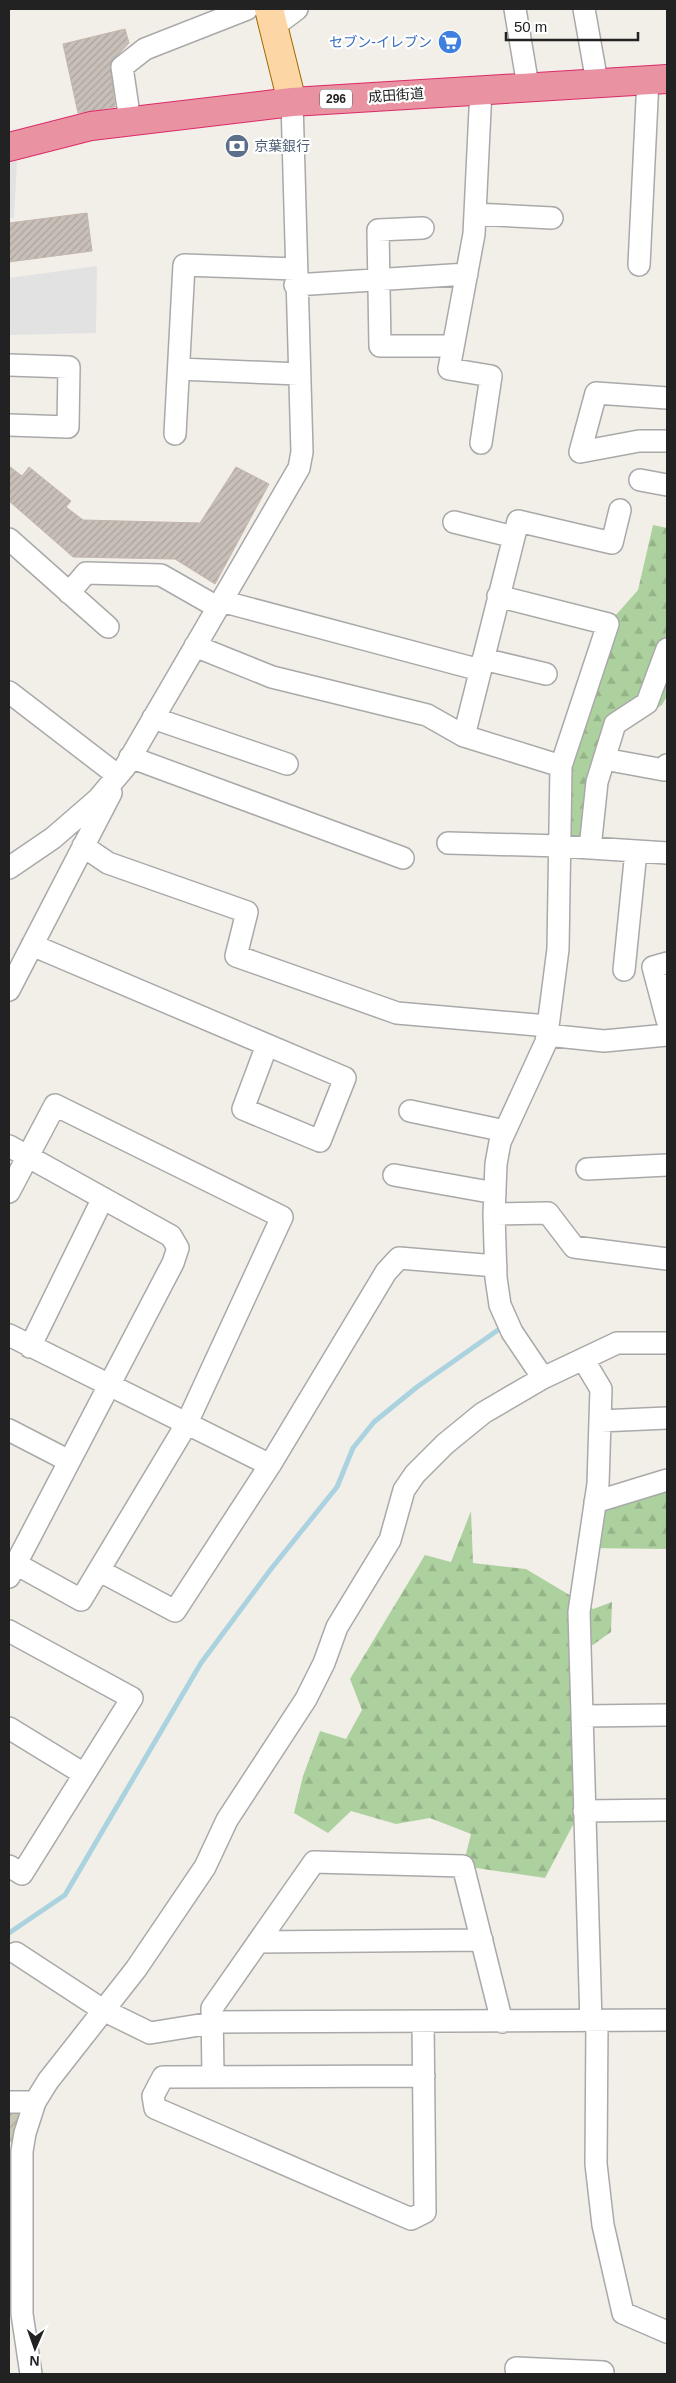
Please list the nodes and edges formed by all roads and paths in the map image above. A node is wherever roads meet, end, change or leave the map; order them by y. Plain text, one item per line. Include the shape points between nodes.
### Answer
1 (247, 9) edge
2 (297, 9) edge
3 (515, 9) edge
4 (584, 9) edge
5 (271, 18) edge
6 (658, 79) edge
7 (597, 82) junction
8 (528, 86) junction
9 (481, 89) junction
10 (292, 102) junction
11 (130, 121) junction
12 (9, 147) edge
13 (475, 214) junction
14 (552, 218) dead end
15 (423, 228) dead end
16 (639, 265) dead end
17 (467, 274) junction
18 (295, 277) junction
19 (379, 280) junction
20 (454, 346) junction
21 (9, 365) edge
22 (179, 368) junction
23 (299, 374) junction
24 (667, 398) edge
25 (9, 425) edge
26 (175, 434) dead end
27 (667, 441) edge
28 (482, 443) dead end
29 (640, 480) dead end
30 (667, 485) edge
31 (620, 510) dead end
32 (454, 522) dead end
33 (514, 537) junction
34 (9, 539) edge
35 (69, 593) junction
36 (498, 596) junction
37 (219, 604) junction
38 (108, 627) dead end
39 (195, 646) junction
40 (667, 649) edge
41 (481, 664) junction
42 (546, 674) dead end
43 (9, 692) edge
44 (153, 718) junction
45 (464, 736) junction
46 (604, 759) junction
47 (287, 764) dead end
48 (667, 765) edge
49 (124, 766) junction
50 (560, 766) junction
51 (448, 843) dead end
52 (83, 846) junction
53 (560, 846) junction
54 (590, 848) junction
55 (636, 851) junction
56 (667, 853) edge
57 (403, 858) dead end
58 (9, 868) edge
59 (32, 945) junction
60 (667, 963) edge
61 (624, 970) dead end
62 (9, 990) edge
63 (667, 1020) edge
64 (548, 1030) junction
65 (667, 1035) edge
66 (267, 1045) junction
67 (410, 1111) dead end
68 (505, 1131) junction
69 (18, 1151) edge
70 (667, 1165) edge
71 (587, 1169) dead end
72 (394, 1176) dead end
73 (9, 1192) edge
74 (103, 1198) junction
75 (494, 1204) junction
76 (667, 1259) edge
77 (496, 1266) junction
78 (9, 1335) edge
79 (667, 1343) edge
80 (30, 1346) junction
81 (583, 1359) junction
82 (543, 1378) junction
83 (108, 1387) junction
84 (667, 1418) edge
85 (600, 1422) junction
86 (186, 1425) junction
87 (9, 1430) edge
88 (69, 1461) junction
89 (270, 1465) junction
90 (667, 1480) edge
91 (595, 1502) junction
92 (14, 1559) edge
93 (100, 1571) junction
94 (9, 1631) edge
95 (667, 1715) edge
96 (582, 1716) junction
97 (9, 1728) edge
98 (84, 1774) junction
99 (584, 1810) junction
100 (667, 1810) edge
101 (9, 1866) edge
102 (482, 1940) junction
103 (258, 1942) junction
104 (16, 1954) dead end
105 (103, 2010) junction
106 (667, 2020) edge
107 (423, 2022) junction
108 (502, 2022) junction
109 (594, 2022) junction
110 (212, 2023) junction
111 (213, 2076) junction
112 (424, 2076) junction
113 (9, 2102) edge
114 (35, 2102) junction
115 (16, 2151) edge
116 (16, 2239) edge
117 (16, 2315) edge
118 (667, 2332) edge
119 (31, 2374) edge
120 (517, 2374) edge
121 (603, 2374) edge

1 - 11 street via 145,49 122,67
2 - 5 street
3 - 8 street
4 - 7 street
5 - 10 main road
6 - 7 highway, 成田街道 / 296
6 - 16 street
7 - 8 highway, 成田街道 / 296
8 - 9 highway, 成田街道 / 296
9 - 10 highway, 成田街道 / 296
9 - 13 street
10 - 11 highway, 成田街道 / 296
10 - 18 street
11 - 12 highway, 成田街道 / 296 via 91,126
13 - 14 street
13 - 17 street
15 - 19 street via 378,230
17 - 19 street
17 - 20 street
18 - 19 street
18 - 22 street via 184,265
18 - 23 street
19 - 20 street via 380,346
20 - 28 street via 449,369 491,376
21 - 25 street via 69,367 68,427
22 - 23 street
22 - 26 street
23 - 37 street via 302,452 299,468
24 - 27 street via 596,393 580,452 639,440
29 - 30 street
31 - 33 street via 612,543 518,521
32 - 33 street
33 - 36 street
34 - 35 street
35 - 37 street via 86,573 161,575
35 - 38 street
36 - 41 street
36 - 50 street via 608,624
37 - 39 street
37 - 41 street
39 - 44 street
39 - 45 street via 272,676 427,715
40 - 46 street via 648,703 615,724
41 - 42 street
41 - 45 street
43 - 49 street
44 - 47 street
44 - 49 street
45 - 50 street
46 - 48 street via 664,770
46 - 54 street via 597,782
49 - 52 street
49 - 57 street
49 - 58 street via 98,799 52,838
50 - 53 street
51 - 53 street
52 - 59 street
52 - 64 street via 108,862 247,912 236,956 397,1013
53 - 54 street
53 - 64 street via 558,949
54 - 55 street
55 - 56 street
55 - 61 street
59 - 62 street
59 - 66 street
60 - 63 street via 653,967
64 - 65 street via 604,1041
64 - 68 street via 546,1042
66 - 66 street via 243,1109 320,1141 345,1078
67 - 68 street
68 - 75 street via 496,1164
69 - 73 street
69 - 74 street
69 - 86 street via 55,1105 282,1217
70 - 71 street
72 - 75 street
74 - 80 street
74 - 83 street via 171,1236 178,1248
75 - 76 street via 548,1213 574,1246
75 - 77 street
77 - 82 street via 500,1305 512,1332
77 - 89 street via 400,1258 386,1272
78 - 80 street
79 - 81 street via 617,1343
80 - 83 street
81 - 82 street
81 - 85 street via 601,1389
82 - 105 street via 483,1413 414,1474 404,1490 390,1540 337,1627 306,1699 227,1820 205,1867 136,1969
83 - 86 street
83 - 88 street
84 - 85 street
85 - 91 street
86 - 89 street
86 - 93 street
87 - 88 street
88 - 92 street
89 - 93 street via 175,1611
90 - 91 street
91 - 96 street via 578,1612
92 - 93 street via 81,1600
94 - 98 street via 132,1698
95 - 96 street
96 - 99 street
97 - 98 street
98 - 101 street via 22,1874
99 - 100 street
99 - 109 street
102 - 103 street
102 - 103 street via 463,1866 314,1862
102 - 108 street
103 - 110 street via 212,2008
104 - 105 street
105 - 110 street via 150,2033
105 - 114 street
106 - 109 street
107 - 108 street
107 - 110 street
107 - 112 street
108 - 109 street
109 - 118 street via 596,2164 602,2225 623,2313
110 - 111 street
111 - 112 street
111 - 112 street via 163,2077 153,2096 155,2108 411,2219 425,2212
113 - 114 street
114 - 115 street
115 - 116 street
116 - 117 street
117 - 119 street
120 - 121 street via 516,2368

